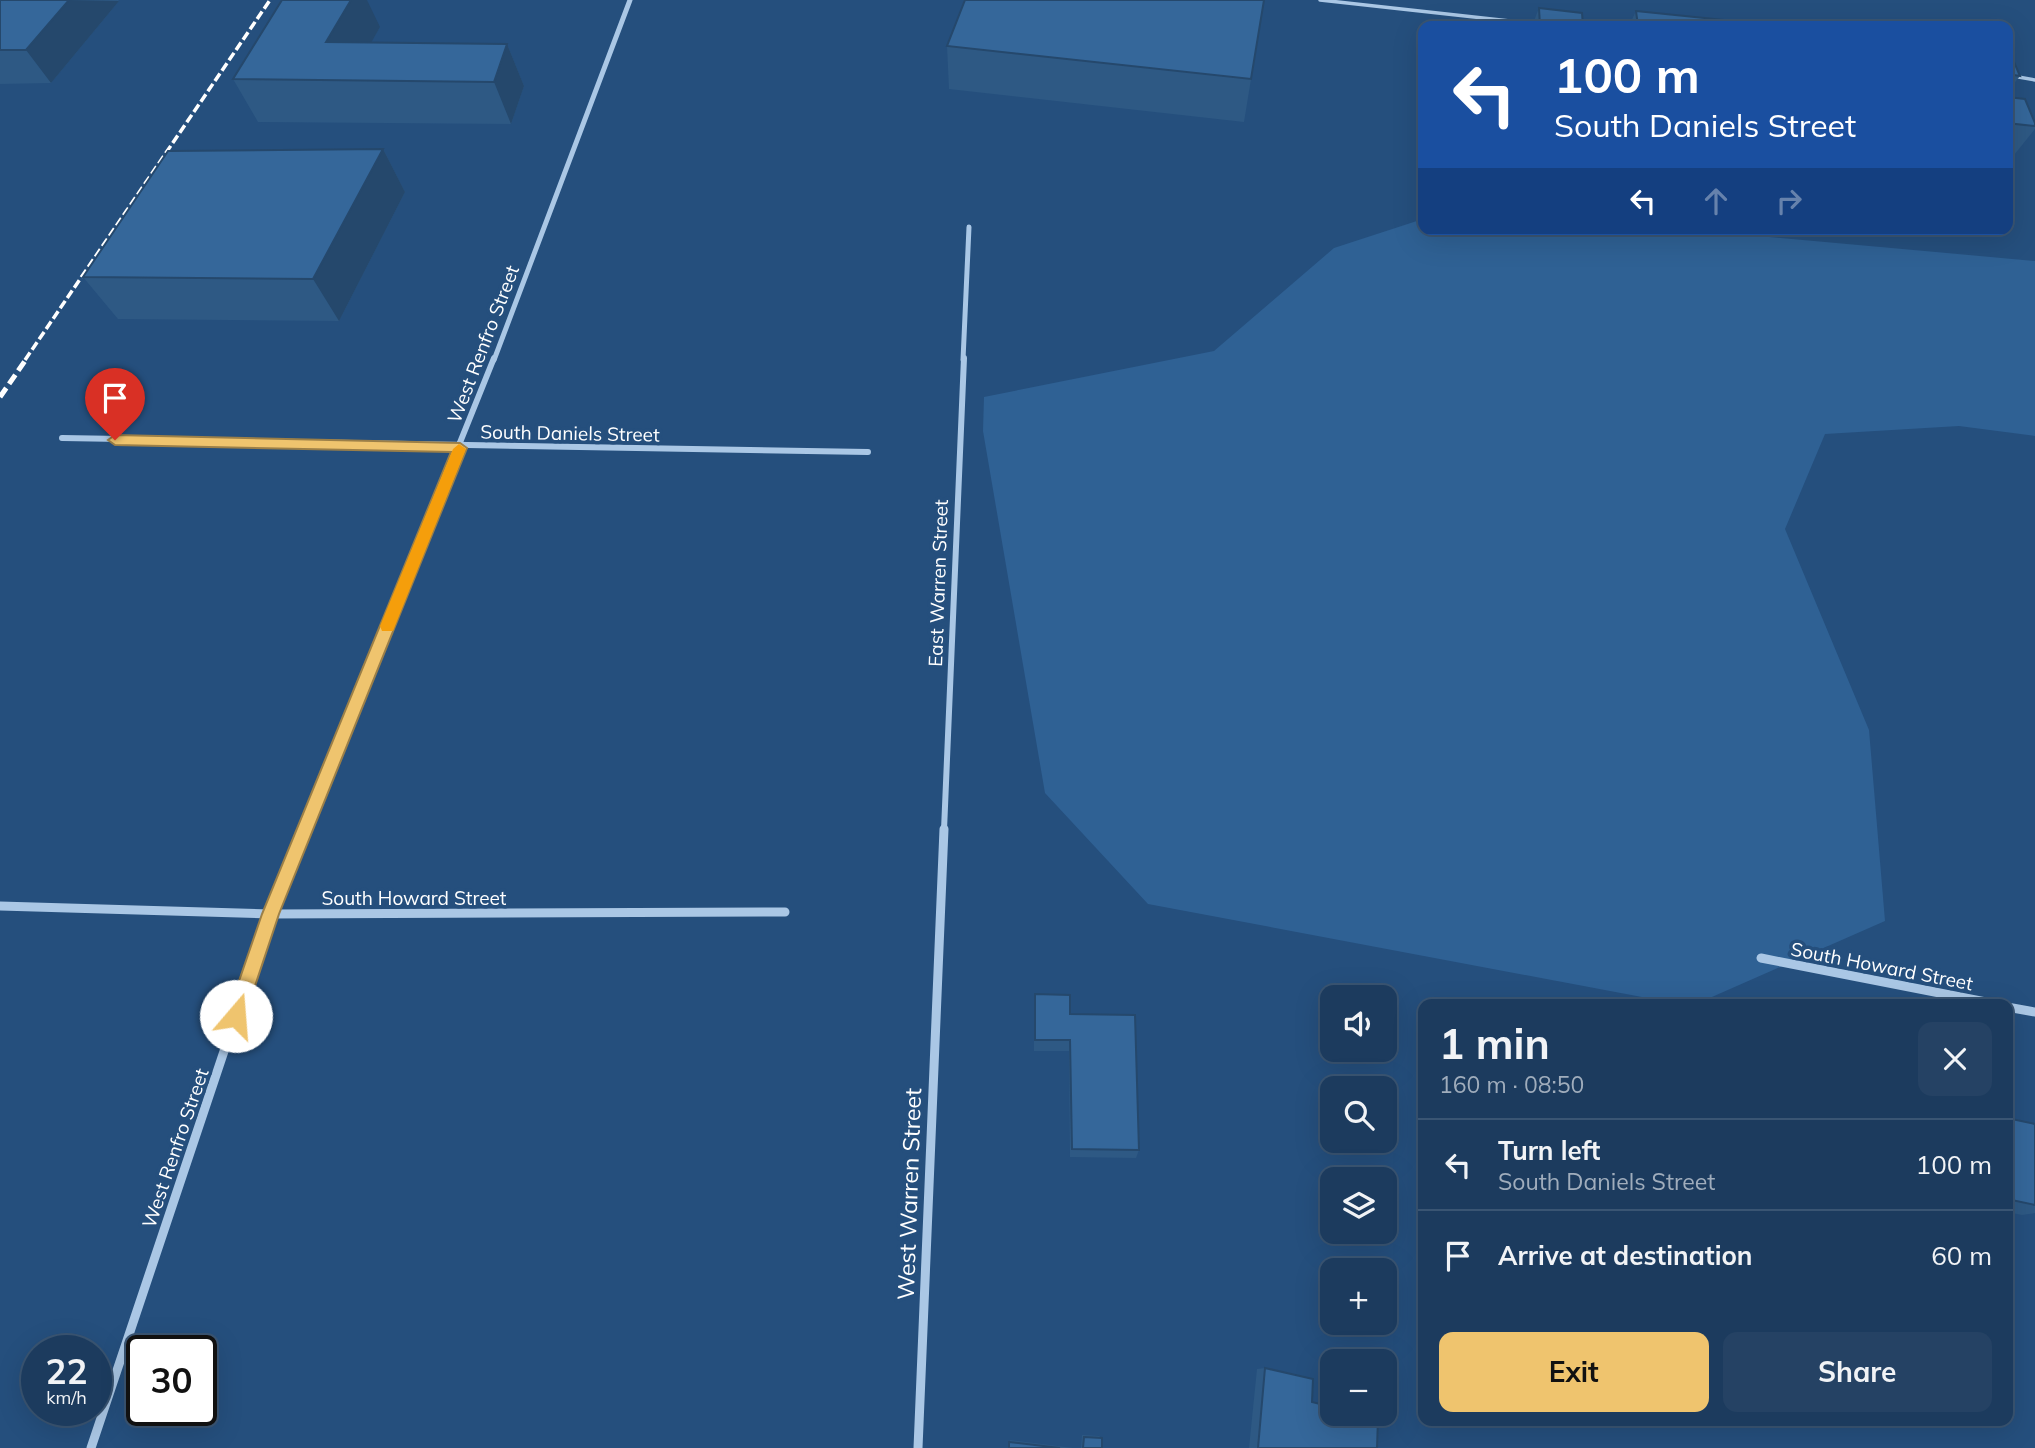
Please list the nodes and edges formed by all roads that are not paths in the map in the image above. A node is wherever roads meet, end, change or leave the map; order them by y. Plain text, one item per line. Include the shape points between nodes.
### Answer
1 (630, 0) edge
2 (1320, 0) edge
3 (1509, 21) edge
4 (2013, 76) edge
5 (2035, 80) edge
6 (969, 227) dead end
7 (62, 438) dead end
8 (460, 448) junction
9 (868, 452) dead end
10 (0, 906) edge
11 (785, 912) dead end
12 (270, 914) junction
13 (939, 941) joint
14 (1761, 958) dead end
15 (1970, 999) edge
16 (2013, 1008) edge
17 (2035, 1012) edge
18 (91, 1448) edge
19 (918, 1448) edge

1 - 8 street, West Renfro Street
2 - 3 lane
4 - 5 lane
6 - 13 street, East Warren Street
7 - 8 street, South Daniels Street
8 - 9 street, South Daniels Street
8 - 12 street, West Renfro Street
10 - 12 street, South Howard Street
11 - 12 street, South Howard Street
12 - 18 street, West Renfro Street
13 - 19 street, West Warren Street
14 - 15 street, South Howard Street
16 - 17 street

